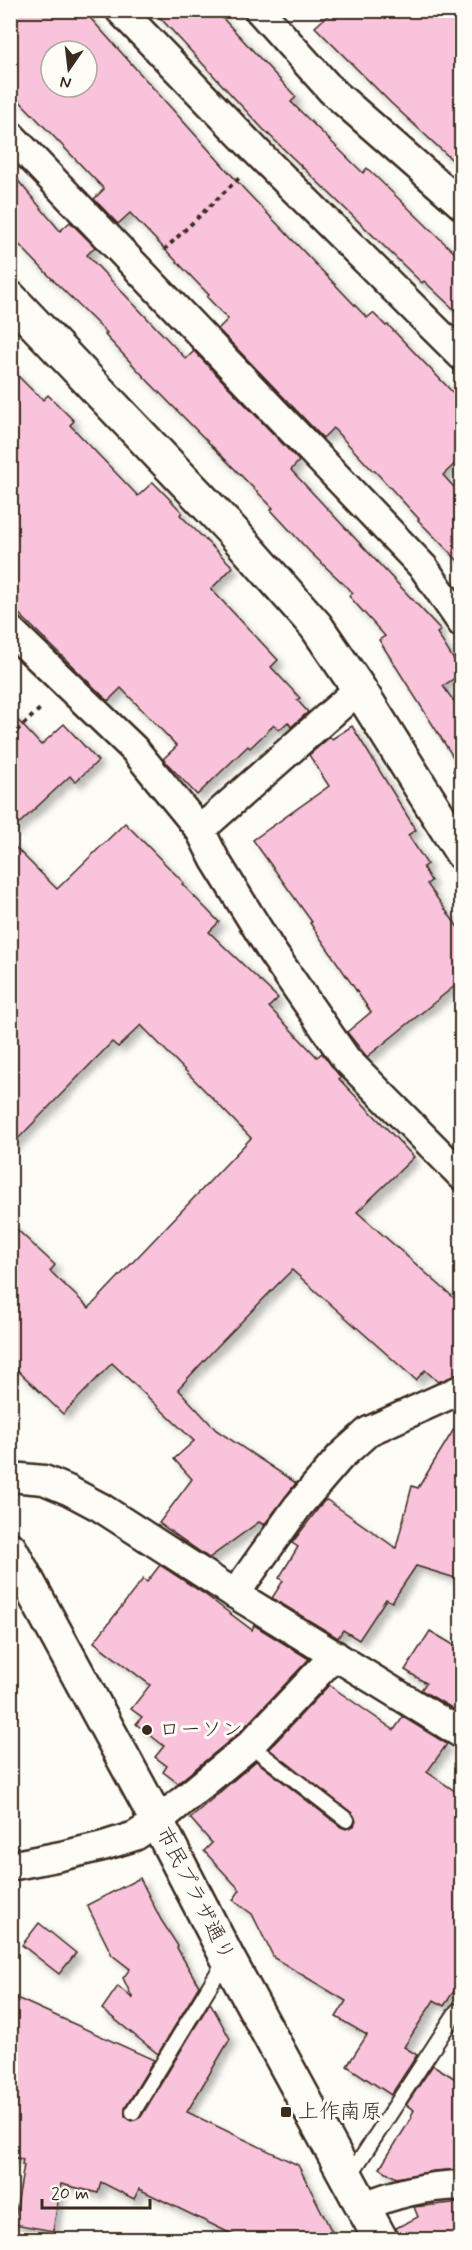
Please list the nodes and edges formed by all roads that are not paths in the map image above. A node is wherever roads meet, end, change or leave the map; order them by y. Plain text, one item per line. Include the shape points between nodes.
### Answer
1 (120, 10) edge
2 (259, 10) edge
3 (10, 135) edge
4 (462, 205) edge
5 (10, 298) edge
6 (462, 356) edge
7 (462, 623) edge
8 (10, 630) edge
9 (359, 688) junction
10 (200, 830) junction
11 (462, 853) edge
12 (462, 1176) edge
13 (462, 1389) edge
14 (10, 1477) edge
15 (10, 1549) edge
16 (235, 1594) junction
17 (335, 1655) junction
18 (462, 1734) edge
19 (250, 1745) junction
20 (347, 1820) dead end
21 (158, 1821) junction
22 (10, 1866) edge
23 (227, 1957) junction
24 (457, 2011) dead end
25 (133, 2112) dead end
26 (348, 2179) junction
27 (462, 2185) edge
28 (363, 2207) junction
29 (381, 2240) edge

1 - 6 street
2 - 4 street via 331,90
3 - 7 street via 424,568
5 - 9 street via 224,523 316,626
8 - 10 street via 134,749
9 - 10 street
9 - 11 street
10 - 12 street via 272,952 346,1059
13 - 16 street via 369,1431 340,1457 298,1506
14 - 16 street via 44,1480 69,1490
15 - 21 street, 市民プラザ通り
16 - 17 street
17 - 18 street
17 - 19 street
19 - 20 lane
19 - 21 street
21 - 22 street via 135,1836 114,1843
21 - 23 street, 市民プラザ通り
23 - 25 lane
23 - 26 street, 市民プラザ通り
24 - 26 lane
26 - 28 street, 市民プラザ通り
27 - 28 street via 441,2185 385,2197
28 - 29 street, 市民プラザ通り

